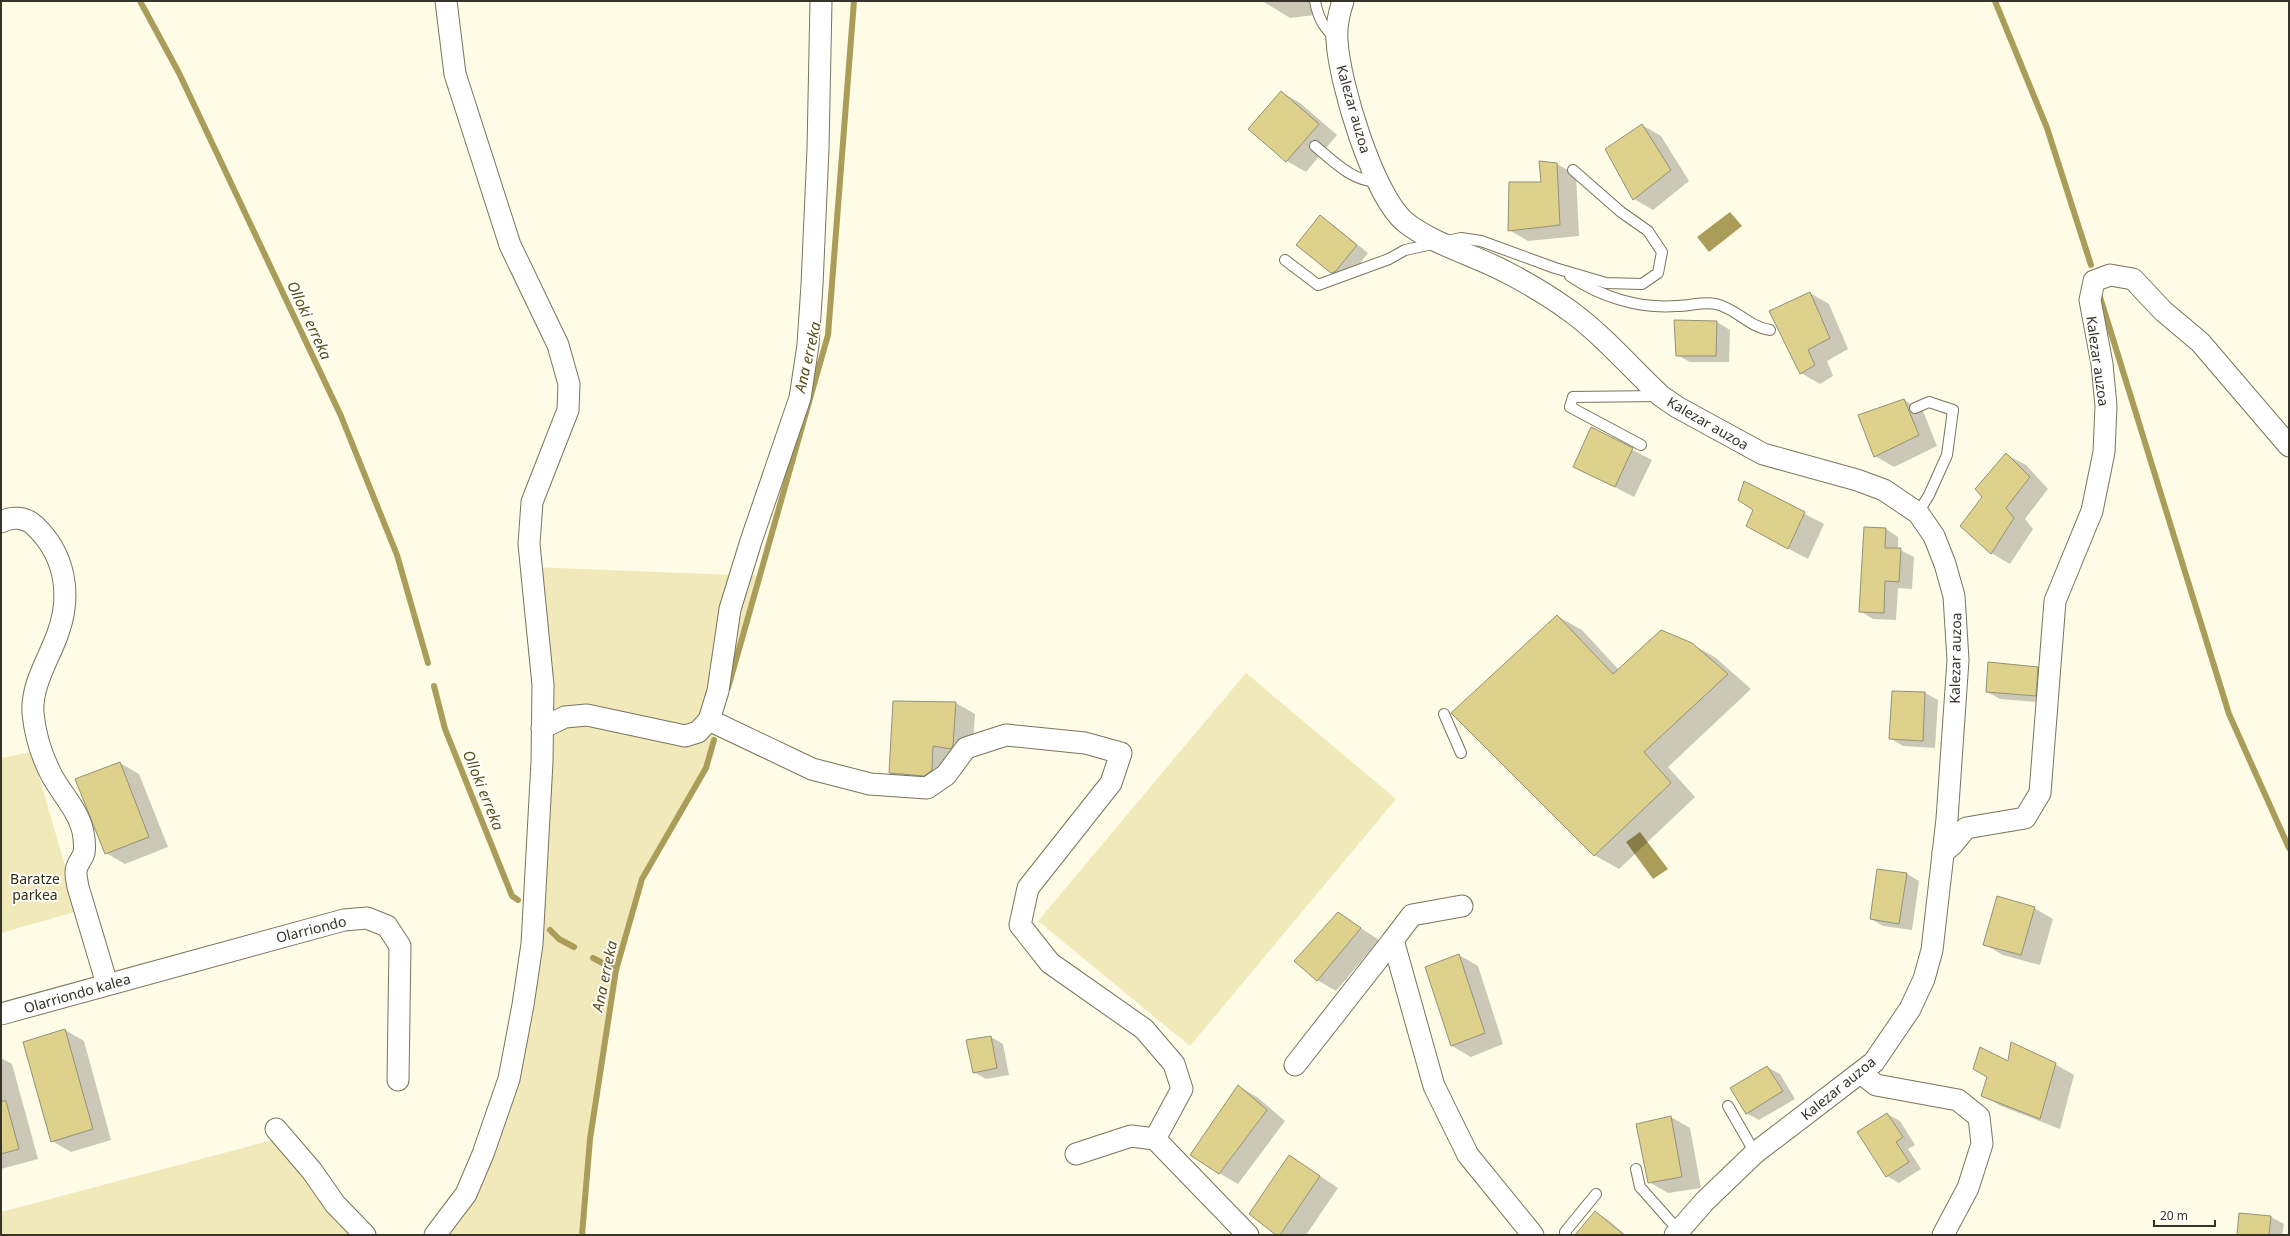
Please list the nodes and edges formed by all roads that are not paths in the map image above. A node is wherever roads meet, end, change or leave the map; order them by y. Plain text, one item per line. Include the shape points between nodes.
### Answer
1 (446, 1) edge
2 (821, 1) edge
3 (1315, 1) edge
4 (1343, 1) edge
5 (1337, 39) junction
6 (1315, 146) dead end
7 (1574, 170) dead end
8 (1378, 182) junction
9 (1440, 241) junction
10 (1285, 260) dead end
11 (1562, 270) junction
12 (1770, 330) dead end
13 (1661, 396) junction
14 (1915, 408) dead end
15 (1641, 445) dead end
16 (2289, 446) edge
17 (1918, 513) junction
18 (1, 522) edge
19 (1444, 714) dead end
20 (709, 720) junction
21 (542, 728) junction
22 (1461, 752) dead end
23 (1943, 853) junction
24 (1462, 906) dead end
25 (1392, 940) junction
26 (153, 971) joint
27 (107, 984) junction
28 (1, 1014) edge
29 (1295, 1065) dead end
30 (1861, 1073) junction
31 (398, 1080) dead end
32 (1728, 1106) dead end
33 (276, 1129) dead end
34 (1155, 1139) junction
35 (1755, 1153) junction
36 (1076, 1154) dead end
37 (1636, 1169) dead end
38 (1596, 1194) dead end
39 (1677, 1233) edge
40 (366, 1235) edge
41 (435, 1235) edge
42 (1248, 1235) edge
43 (1533, 1235) edge
44 (1566, 1235) edge
45 (1943, 1235) edge

1 - 21 street via 455,74 510,245 558,345 569,384 568,410 532,502 529,544 543,685
2 - 20 street via 812,277 808,345 800,398 730,609 718,691
3 - 5 lane via 1318,16 1327,31
4 - 5 street, Kalezar auzoa
5 - 8 street, Kalezar auzoa via 1355,125
6 - 8 lane via 1345,172 1366,181
7 - 11 lane via 1621,212 1648,231 1662,252 1658,273 1642,284 1606,283
8 - 9 street, Kalezar auzoa via 1404,221
9 - 10 lane via 1405,250 1389,259 1318,285
9 - 11 lane via 1461,238 1481,241
9 - 13 street, Kalezar auzoa via 1507,273 1570,311
11 - 12 lane via 1613,299 1676,306 1714,303 1729,307 1751,324
13 - 15 lane via 1573,397 1570,407
13 - 17 street, Kalezar auzoa via 1763,454 1884,490
14 - 17 lane via 1929,402 1953,410 1947,455
16 - 23 street, Kalezar auzoa via 2200,342 2163,311 2133,279 2110,275 2094,281 2090,300 2102,364 2106,406 2104,452 2092,511 2055,601 2040,793 2025,818 1966,828
17 - 23 street, Kalezar auzoa via 1934,536 1945,564 1954,596 1957,622 1958,660
18 - 27 street via 17,518 29,520 46,537 62,566 66,587 65,610 35,691 33,712 37,739 52,776 77,817 83,832 84,854 76,871 78,887
19 - 22 lane
20 - 21 street via 698,732 685,736 586,715 565,717
20 - 34 street via 812,769 870,784 927,788 946,776 966,748 1006,735 1085,743 1121,752 1111,783 1028,888 1020,925 1050,963 1144,1029 1174,1064 1182,1089
21 - 41 street via 532,944 509,1079 484,1154 466,1194
23 - 30 street, Kalezar auzoa via 1932,950 1924,979 1910,1009 1891,1039 1874,1062
24 - 25 street via 1412,915
25 - 29 street
25 - 43 street via 1434,1086 1468,1155
26 - 27 street, Olarriondo kalea
26 - 31 street, Olarriondo via 344,920 367,918 387,926 400,946
27 - 28 street, Olarriondo kalea
30 - 35 street, Kalezar auzoa
30 - 45 street via 1876,1085 1958,1100 1979,1117 1982,1144 1968,1188
32 - 35 lane
33 - 40 street via 312,1171 335,1204
34 - 36 street via 1131,1136
34 - 42 street
35 - 39 street, Kalezar auzoa via 1730,1175
37 - 39 lane via 1640,1187
38 - 44 lane via 1565,1232

